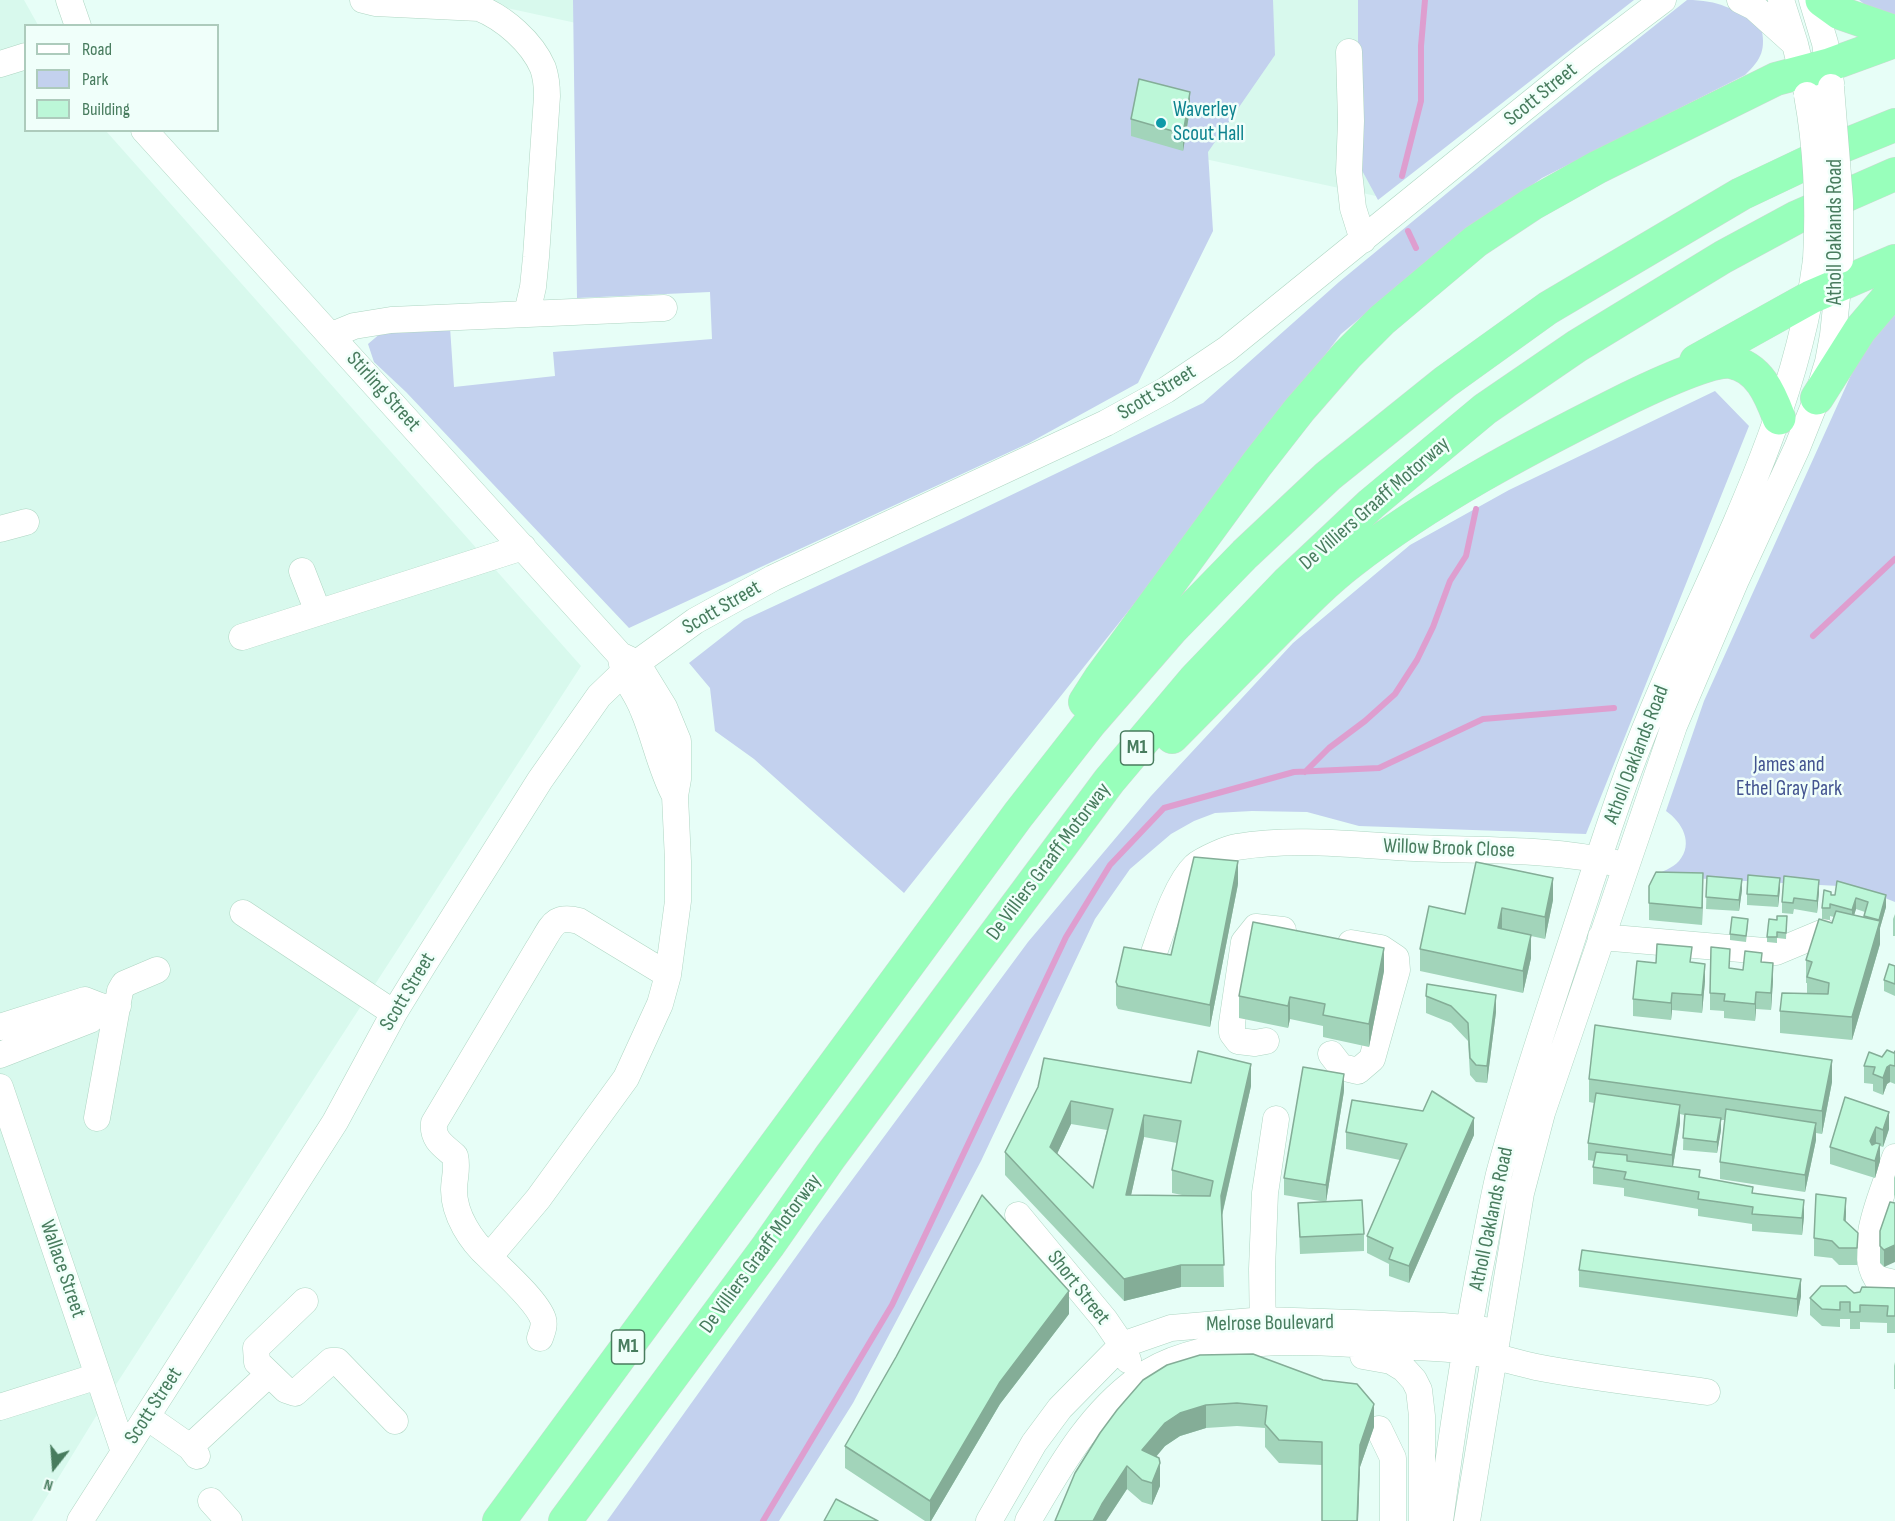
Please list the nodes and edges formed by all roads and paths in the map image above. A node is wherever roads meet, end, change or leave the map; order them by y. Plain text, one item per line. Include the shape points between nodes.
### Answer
1 (69, 0) edge
2 (363, 0) edge
3 (1663, 0) edge
4 (1740, 0) edge
5 (1781, 0) edge
6 (1812, 0) edge
7 (1822, 0) edge
8 (77, 24) edge
9 (1895, 32) edge
10 (1895, 41) edge
11 (1349, 52) dead end
12 (24, 57) edge
13 (0, 64) edge
14 (1813, 72) junction
15 (1895, 125) edge
16 (146, 132) edge
17 (1895, 174) edge
18 (1363, 240) junction
19 (1895, 261) edge
20 (1826, 275) junction
21 (1895, 289) edge
22 (664, 308) dead end
23 (527, 312) junction
24 (332, 335) junction
25 (1641, 392) junction
26 (1817, 398) junction
27 (1779, 418) junction
28 (26, 522) dead end
29 (0, 529) edge
30 (523, 547) junction
31 (302, 571) dead end
32 (318, 612) junction
33 (242, 637) dead end
34 (627, 664) junction
35 (1109, 781) junction
36 (1018, 815) junction
37 (1599, 860) junction
38 (1625, 866) junction
39 (243, 913) dead end
40 (1824, 932) edge
41 (1601, 937) junction
42 (1150, 961) edge
43 (157, 970) dead end
44 (668, 975) junction
45 (111, 1006) junction
46 (394, 1013) junction
47 (0, 1027) edge
48 (1266, 1041) dead end
49 (1331, 1054) dead end
50 (0, 1055) edge
51 (0, 1087) edge
52 (97, 1118) dead end
53 (1276, 1119) dead end
54 (1895, 1157) edge
55 (1018, 1215) dead end
56 (489, 1257) junction
57 (1895, 1283) edge
58 (305, 1301) dead end
59 (1271, 1335) junction
60 (540, 1338) dead end
61 (1467, 1339) junction
62 (1497, 1344) junction
63 (1135, 1372) junction
64 (269, 1374) junction
65 (98, 1376) junction
66 (1707, 1392) dead end
67 (0, 1407) edge
68 (147, 1417) junction
69 (395, 1421) dead end
70 (1379, 1429) dead end
71 (124, 1452) junction
72 (211, 1501) dead end
73 (80, 1521) edge
74 (229, 1521) edge
75 (500, 1521) edge
76 (565, 1521) edge
77 (989, 1521) edge
78 (1028, 1521) edge
79 (1393, 1521) edge
80 (1422, 1521) edge
81 (1440, 1521) edge
82 (1467, 1521) edge

1 - 8 street
2 - 23 street via 479,8 505,22 543,67 547,96 535,267
3 - 18 street, Scott Street
4 - 14 street via 1754,7
5 - 14 street, Atholl Oaklands Road
6 - 14 street, Atholl Oaklands Road via 1825,43
7 - 9 highway via 1840,13
10 - 14 highway
11 - 18 street via 1349,172 1353,208
12 - 13 street
14 - 20 street, Atholl Oaklands Road, bridge via 1840,200
14 - 36 highway via 1776,80 1649,140 1532,204 1476,242 1382,320 1300,409 1257,464 1101,677
15 - 36 highway, M1 via 1731,200 1548,308 1445,382 1328,476 1245,554 1171,630 1090,723
16 - 24 street, Stirling Street
17 - 35 highway, De Villiers Graaff Motorway / M1 via 1797,217 1723,257 1577,345 1485,409 1371,504 1287,583 1196,679
18 - 34 street, Scott Street via 1227,349 1166,390 1052,450 773,578
19 - 20 highway
20 - 25 highway
20 - 26 street, Atholl Oaklands Road via 1828,362
20 - 27 street, Atholl Oaklands Road
21 - 26 highway via 1860,330
22 - 23 street
23 - 24 street via 391,320 354,326
24 - 30 street, Stirling Street
25 - 27 highway via 1702,366 1731,362 1750,369 1762,382
25 - 35 highway via 1480,477 1351,562 1163,746
26 - 38 street, Atholl Oaklands Road via 1674,726
27 - 37 street, Atholl Oaklands Road via 1656,700
28 - 29 street
30 - 32 street
30 - 34 street, Stirling Street
31 - 32 street
32 - 33 street
34 - 44 street, Stirling Street via 664,707 678,741 678,901
34 - 46 street, Scott Street via 599,696 540,780
35 - 76 highway, De Villiers Graaff Motorway / M1
36 - 75 highway, M1
37 - 38 street, Willow Brook Close
37 - 42 street, Willow Brook Close via 1526,853 1273,843 1233,847 1197,865 1184,881
37 - 61 street, Atholl Oaklands Road via 1499,1176
38 - 41 street, Atholl Oaklands Road
39 - 46 street
40 - 41 street via 1776,952
41 - 62 street, Atholl Oaklands Road via 1529,1158
43 - 45 street via 124,984
44 - 56 street, Stirling Street via 660,1004 626,1078 538,1199
44 - 56 street via 566,917 554,924 539,947 434,1123 436,1138 457,1161 454,1190 458,1211 479,1248
45 - 47 street via 85,1000
45 - 50 street via 90,1020
45 - 52 street
46 - 68 street, Scott Street via 335,1122
48 - 49 street via 1238,1041 1232,1033 1244,942 1256,927 1381,948 1396,958 1397,970 1372,1059 1358,1071 1341,1067
51 - 65 street, Wallace Street
53 - 59 street via 1264,1204
54 - 57 street via 1872,1227 1869,1250 1877,1279
55 - 63 street, Short Street via 1105,1320
56 - 60 street via 538,1311 543,1319
58 - 64 street via 256,1348 257,1362
59 - 61 street, Melrose Boulevard
59 - 63 street, Melrose Boulevard via 1185,1355
59 - 63 street, Melrose Boulevard via 1171,1328
59 - 80 street via 1391,1361 1414,1380 1422,1416
61 - 62 street, Melrose Boulevard
61 - 81 street, Atholl Oaklands Road
62 - 66 street, Melrose Boulevard via 1536,1367
62 - 82 street, Atholl Oaklands Road
63 - 77 street, Melrose Boulevard via 1060,1408 1029,1451
63 - 78 street, Melrose Boulevard via 1082,1433
64 - 68 street via 193,1451
64 - 69 street via 295,1393 325,1365 337,1362
65 - 67 street
65 - 71 street, Wallace Street
68 - 71 street, Scott Street
70 - 79 street via 1393,1458
71 - 73 street, Scott Street
72 - 74 street

